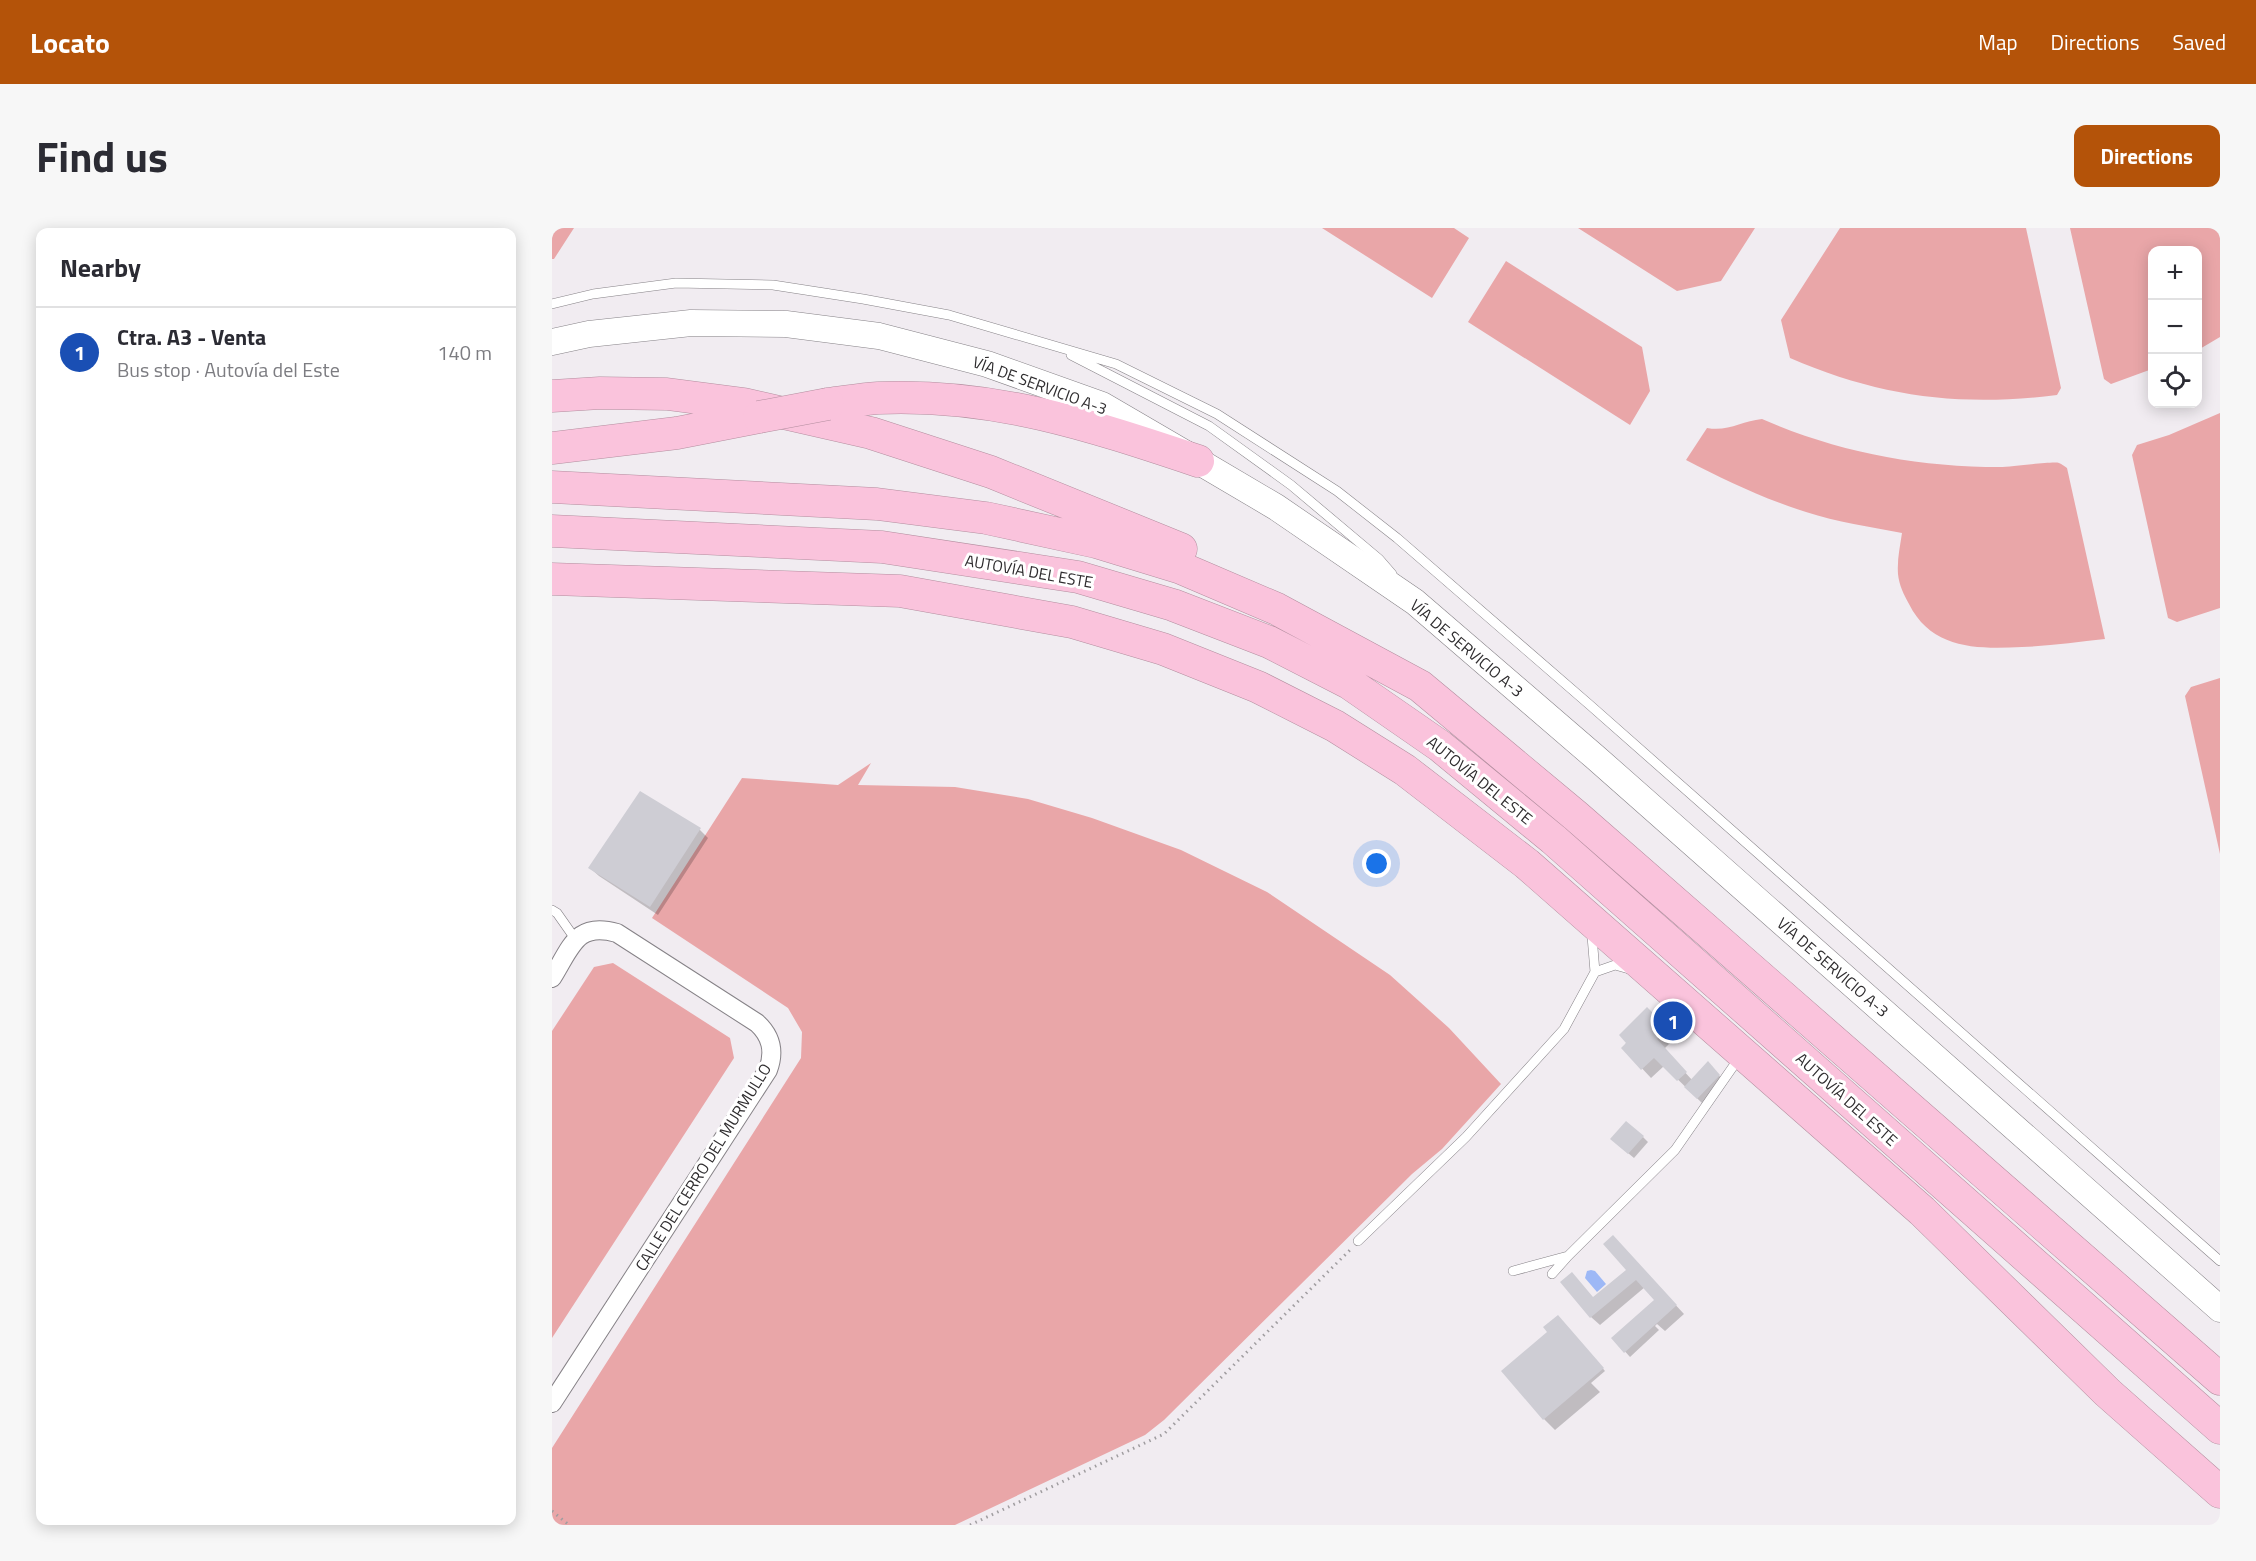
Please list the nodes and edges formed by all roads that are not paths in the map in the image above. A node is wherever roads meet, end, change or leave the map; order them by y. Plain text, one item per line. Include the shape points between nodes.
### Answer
1 (552, 304) edge
2 (552, 342) edge
3 (1053, 345) junction
4 (552, 396) edge
5 (552, 448) edge
6 (1198, 460) junction
7 (552, 487) edge
8 (552, 531) edge
9 (552, 579) edge
10 (1415, 602) junction
11 (1420, 686) junction
12 (1576, 907) junction
13 (552, 910) edge
14 (576, 940) junction
15 (1595, 972) junction
16 (1654, 976) junction
17 (552, 978) edge
18 (1742, 1053) junction
19 (1358, 1241) road end
20 (1568, 1256) junction
21 (2220, 1262) edge
22 (1513, 1271) dead end
23 (1552, 1274) dead end
24 (2220, 1309) edge
25 (2220, 1379) edge
26 (552, 1403) edge
27 (2220, 1428) edge
28 (2220, 1492) edge

1 - 3 lane via 593,294 676,283 773,285 949,315
2 - 6 main road, VÍA DE SERVICIO A-3 via 691,323 786,324 879,336 987,364 1102,405
3 - 10 lane via 1218,433 1291,485 1379,559
3 - 21 lane via 1116,364 1217,414 1337,491 1397,538
4 - 11 highway via 666,394 744,404 871,433 991,472 1228,568 1332,618
5 - 6 highway, bridge via 677,433 877,398 957,400 1026,410 1092,426
6 - 10 main road, VÍA DE SERVICIO A-3 via 1276,507
7 - 11 highway, AUTOVÍA DEL ESTE via 877,504 986,518 1096,542 1181,568 1277,609
8 - 27 highway, AUTOVÍA DEL ESTE via 882,547 1078,577 1173,605 1269,642 1349,683 1440,746 1553,839
9 - 12 highway via 900,591 1072,622 1163,649 1258,687 1355,738 1414,777
10 - 24 main road, VÍA DE SERVICIO A-3
11 - 25 highway, AUTOVÍA DEL ESTE via 1576,816
12 - 15 lane via 1592,936
12 - 16 highway
13 - 14 lane
14 - 17 street
14 - 26 street, CALLE DEL CERRO DEL MURMULLO via 596,928 617,933 757,1023 768,1035 772,1053 768,1070
15 - 16 lane via 1615,965
15 - 19 lane via 1564,1029 1466,1137
16 - 18 highway
18 - 20 lane via 1675,1150
18 - 28 highway via 1922,1211 2108,1393
20 - 22 lane
20 - 23 lane

